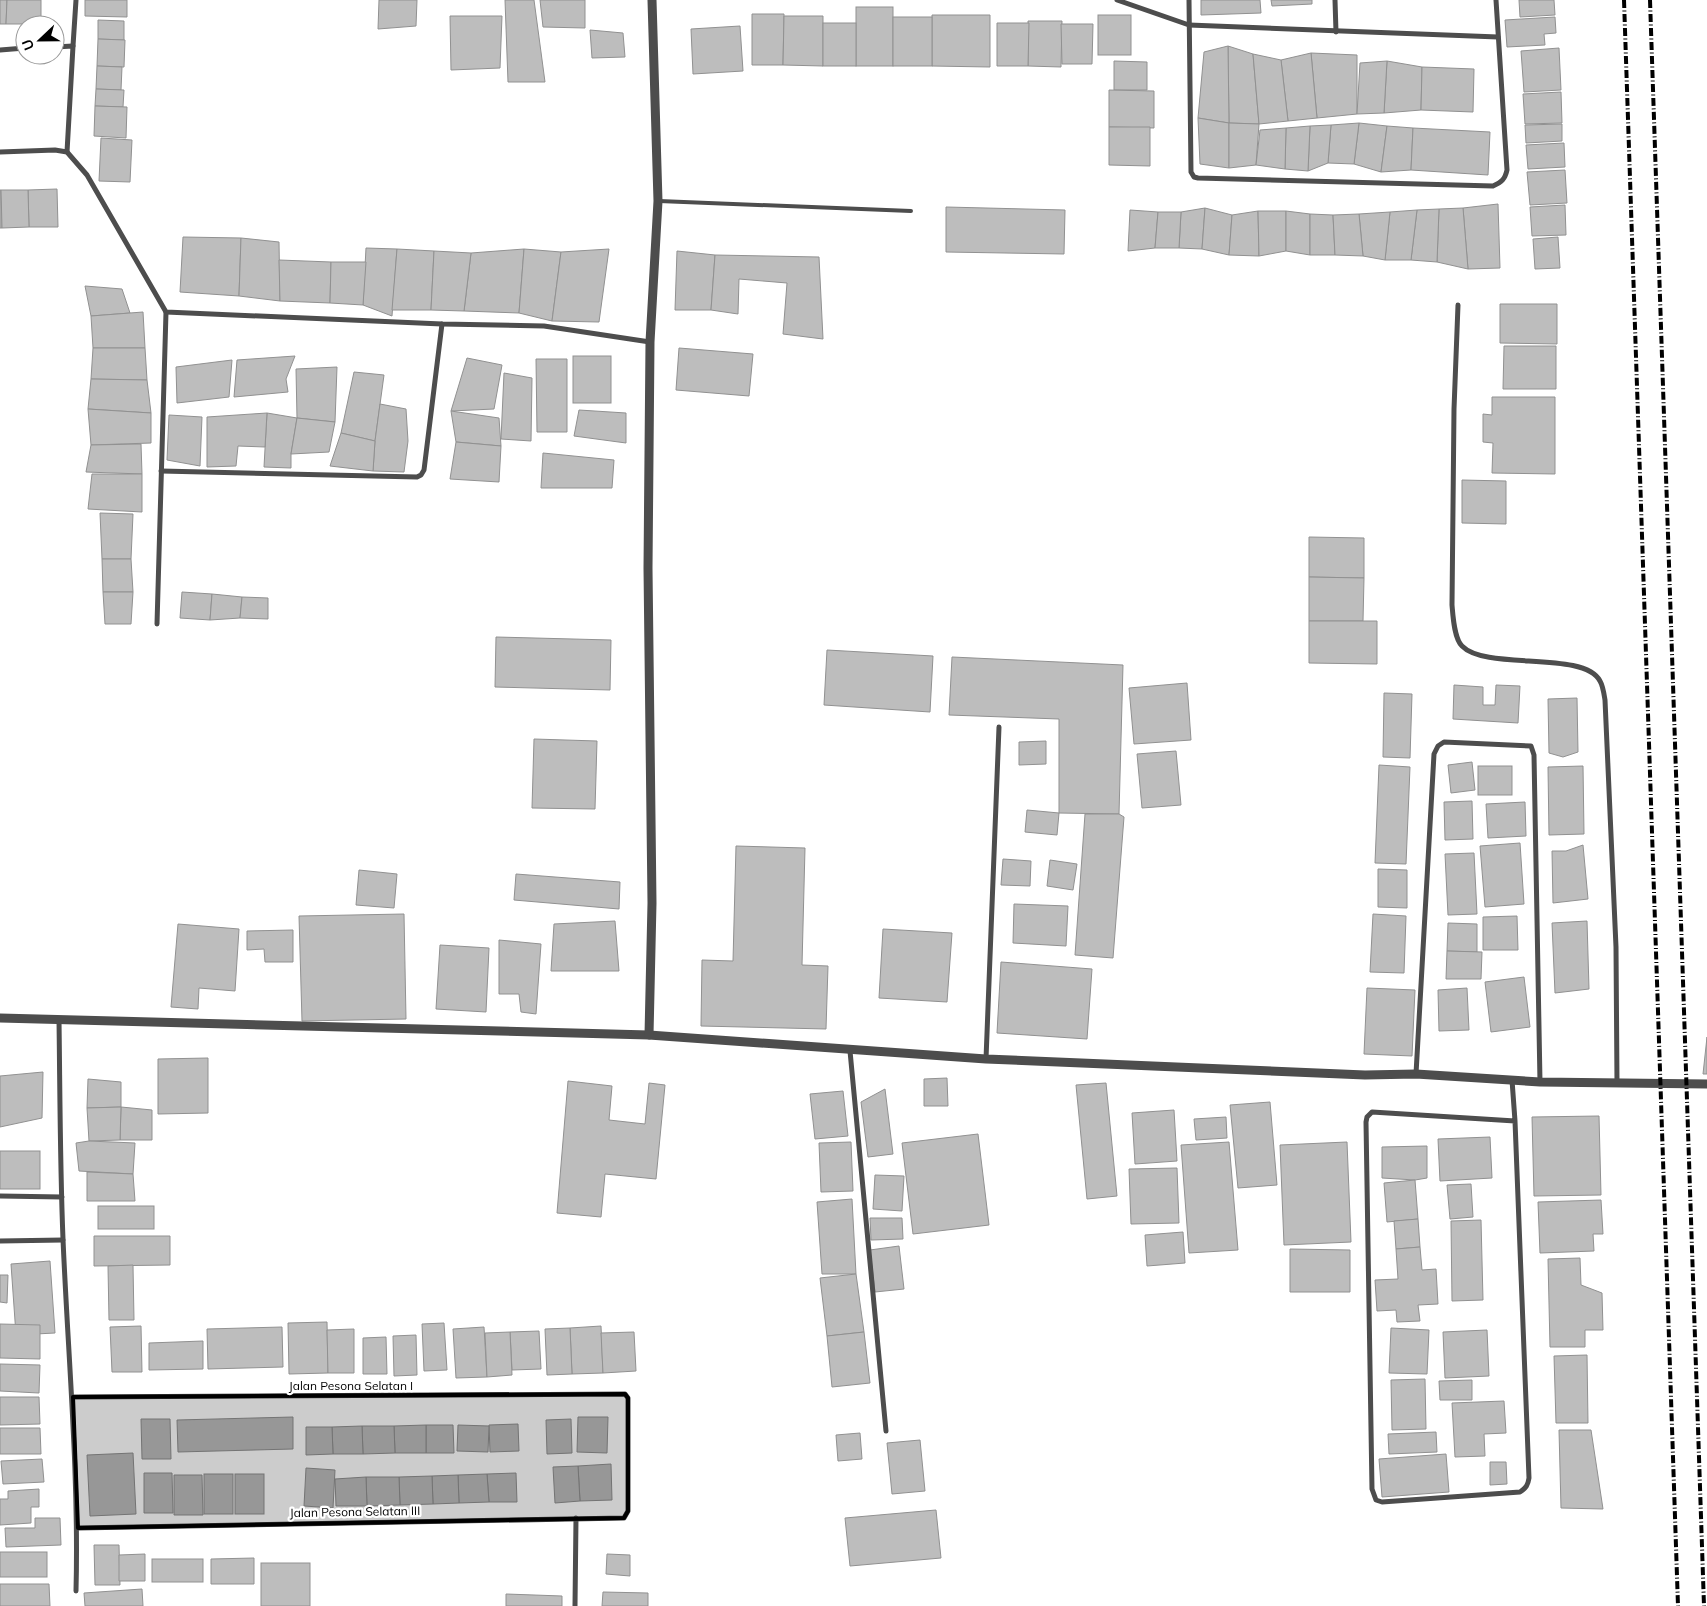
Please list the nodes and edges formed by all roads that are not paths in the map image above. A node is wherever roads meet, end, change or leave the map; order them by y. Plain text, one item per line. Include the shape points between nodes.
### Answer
1 (76, 0) edge
2 (652, 0) edge
3 (1117, 0) edge
4 (1189, 0) edge
5 (1336, 0) edge
6 (1496, 0) edge
7 (1189, 26) junction
8 (1336, 32) junction
9 (1498, 37) junction
10 (65, 46) edge
11 (73, 46) junction
12 (15, 49) edge
13 (0, 50) edge
14 (0, 152) edge
15 (66, 152) junction
16 (658, 200) junction
17 (911, 211) dead end
18 (1458, 305) dead end
19 (166, 312) junction
20 (442, 324) junction
21 (650, 342) junction
22 (161, 471) junction
23 (157, 624) dead end
24 (999, 726) dead end
25 (0, 1018) edge
26 (59, 1020) junction
27 (649, 1036) junction
28 (850, 1051) junction
29 (986, 1060) junction
30 (1416, 1074) junction
31 (1512, 1080) junction
32 (1540, 1082) junction
33 (1617, 1083) junction
34 (1707, 1084) edge
35 (1514, 1121) junction
36 (0, 1196) edge
37 (62, 1198) junction
38 (63, 1240) junction
39 (0, 1241) edge
40 (73, 1397) junction
41 (886, 1431) dead end
42 (628, 1511) joint
43 (576, 1518) junction
44 (78, 1528) junction
45 (76, 1591) dead end
46 (575, 1606) edge

1 - 11 street
2 - 16 street
3 - 7 street
4 - 7 street
5 - 8 street
6 - 9 street
7 - 8 street
7 - 9 street via 1191,172 1198,178 1494,186 1501,183 1507,170
8 - 9 street
10 - 11 street
11 - 15 street
12 - 13 street
14 - 15 street
15 - 19 street via 87,175
16 - 17 lane
16 - 21 street
18 - 33 street via 1454,626 1461,646 1479,656 1572,666 1589,670 1600,680 1605,700 1616,938
19 - 20 street
19 - 22 street
20 - 21 street via 544,326
20 - 22 street via 421,476
21 - 27 street via 648,568 652,903
22 - 23 street
24 - 29 street
25 - 26 street
26 - 27 street
26 - 37 street
27 - 28 street
28 - 29 street
28 - 41 street
29 - 30 street via 1365,1075
30 - 31 street
30 - 32 street via 1434,754 1444,742 1531,746 1534,755
31 - 32 street
31 - 35 street
32 - 33 street
33 - 34 street
35 - 35 street via 1372,1112 1368,1116 1372,1489 1376,1500 1520,1492 1528,1483
36 - 37 street
37 - 38 street
38 - 39 street
38 - 40 street
40 - 42 street, Jalan Pesona Selatan I via 625,1394 628,1398
40 - 44 street
42 - 43 street, Jalan Pesona Selatan III via 624,1518
43 - 44 street, Jalan Pesona Selatan III
43 - 46 street
44 - 45 street

